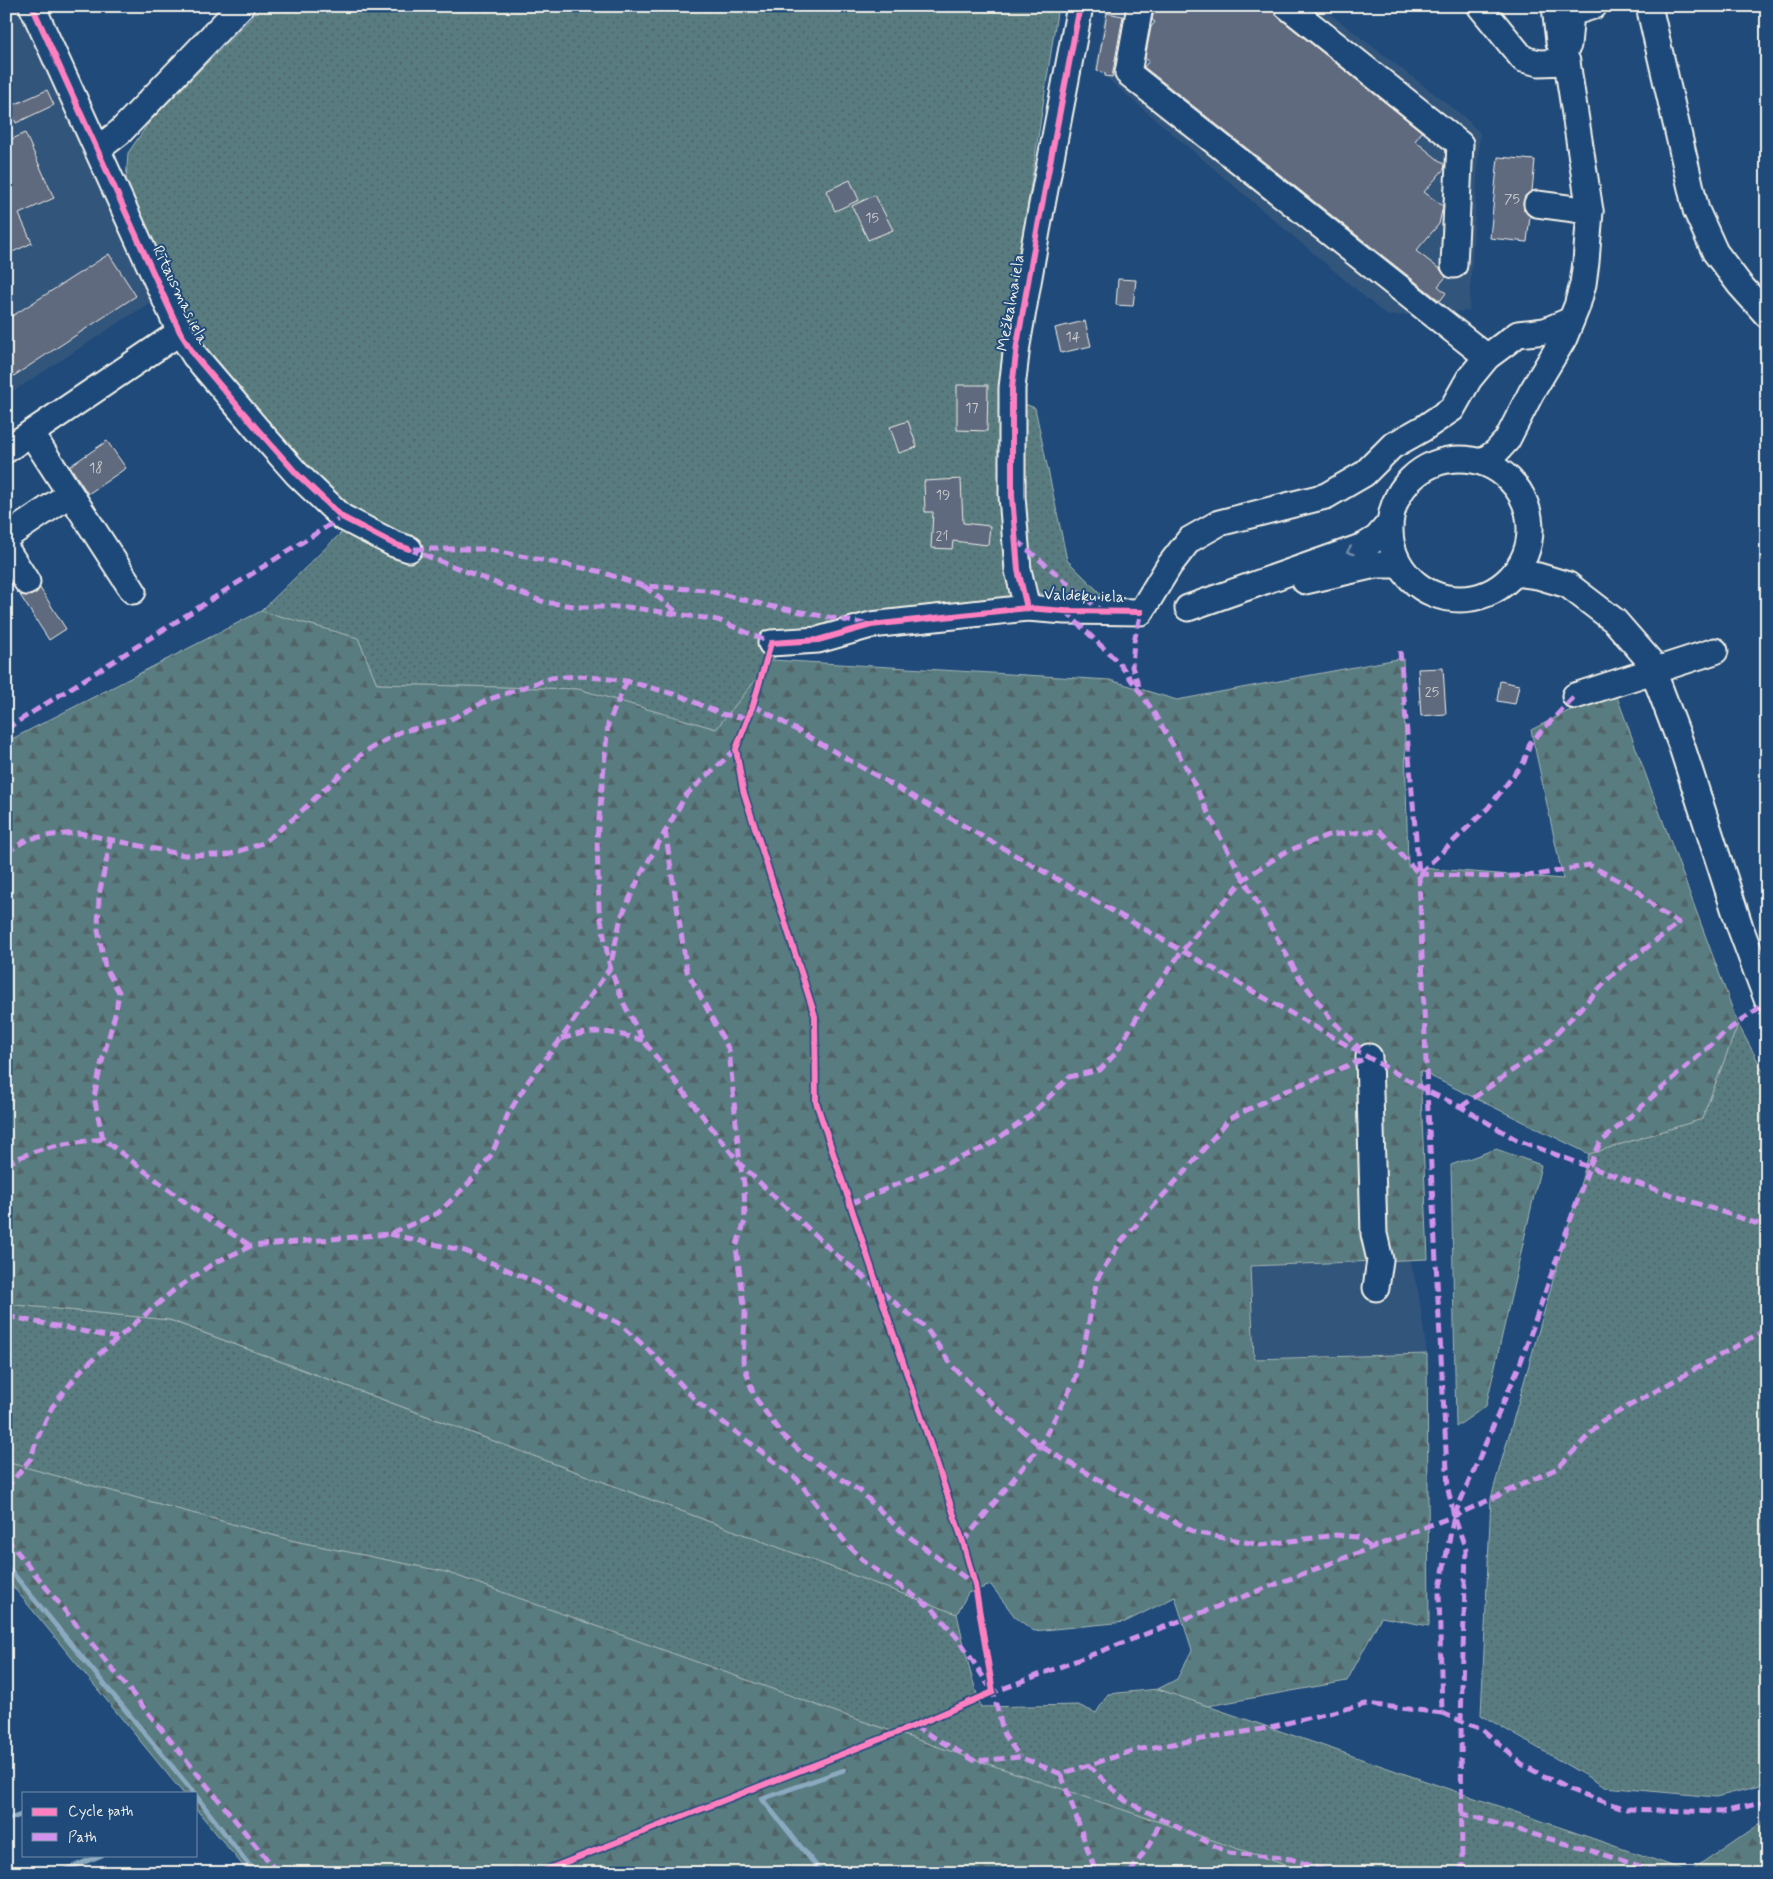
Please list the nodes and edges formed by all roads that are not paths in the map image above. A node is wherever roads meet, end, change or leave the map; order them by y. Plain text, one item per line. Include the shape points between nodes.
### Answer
1 (32, 6) edge
2 (241, 6) edge
3 (1080, 6) edge
4 (1140, 6) edge
5 (1287, 6) edge
6 (1480, 6) edge
7 (1555, 6) edge
8 (1594, 6) edge
9 (1649, 6) edge
10 (1567, 62) junction
11 (98, 150) junction
12 (1537, 204) dead end
13 (1590, 211) junction
14 (1454, 265) dead end
15 (1767, 315) edge
16 (1571, 320) junction
17 (180, 332) junction
18 (1487, 357) junction
19 (31, 433) junction
20 (6, 450) edge
21 (1482, 462) junction
22 (70, 494) junction
23 (1390, 524) junction
24 (6, 537) edge
25 (6, 549) edge
26 (409, 549) dead end
27 (1399, 565) junction
28 (1515, 573) junction
29 (27, 582) dead end
30 (133, 591) dead end
31 (1026, 608) junction
32 (771, 644) dead end
33 (1714, 651) dead end
34 (1575, 696) dead end
35 (1767, 999) edge
36 (1369, 1058) dead end
37 (1376, 1288) dead end

1 - 11 street, Rītausmas iela
2 - 11 street via 120,132
3 - 31 street, Mežkalna iela via 1037,231 1012,388 1012,496 1018,570
4 - 18 street via 1128,73
5 - 14 street via 1460,144
6 - 10 street via 1523,59 1539,63
7 - 10 street via 1560,42
8 - 10 street via 1571,13
9 - 15 street via 1696,210 1715,252
10 - 13 street
11 - 17 street, Rītausmas iela
12 - 13 street
13 - 16 street via 1584,278
16 - 18 street via 1545,331 1518,334
16 - 21 street via 1507,440
17 - 19 street
17 - 26 street, Rītausmas iela via 194,356 258,430 297,474 342,517
18 - 31 street, Valdeķu iela via 1469,379 1452,409 1392,446 1364,474 1326,496 1219,523 1189,540 1168,566 1141,612
19 - 20 street
19 - 22 street
21 - 23 street via 1446,459 1428,465 1401,489 1393,506
21 - 28 street via 1513,482 1528,510 1529,542
22 - 24 street
22 - 30 street
23 - 27 street via 1391,545
23 -> 27 street via 1364,546 1188,608 1375,565
25 - 29 street
27 - 28 street via 1411,580 1445,598 1483,596 1500,587
28 - 35 street via 1568,585 1615,621 1649,660 1682,747 1740,927
31 - 32 street, Valdeķu iela via 871,625 818,640
33 - 34 street
36 - 37 street via 1374,1234 1380,1260

